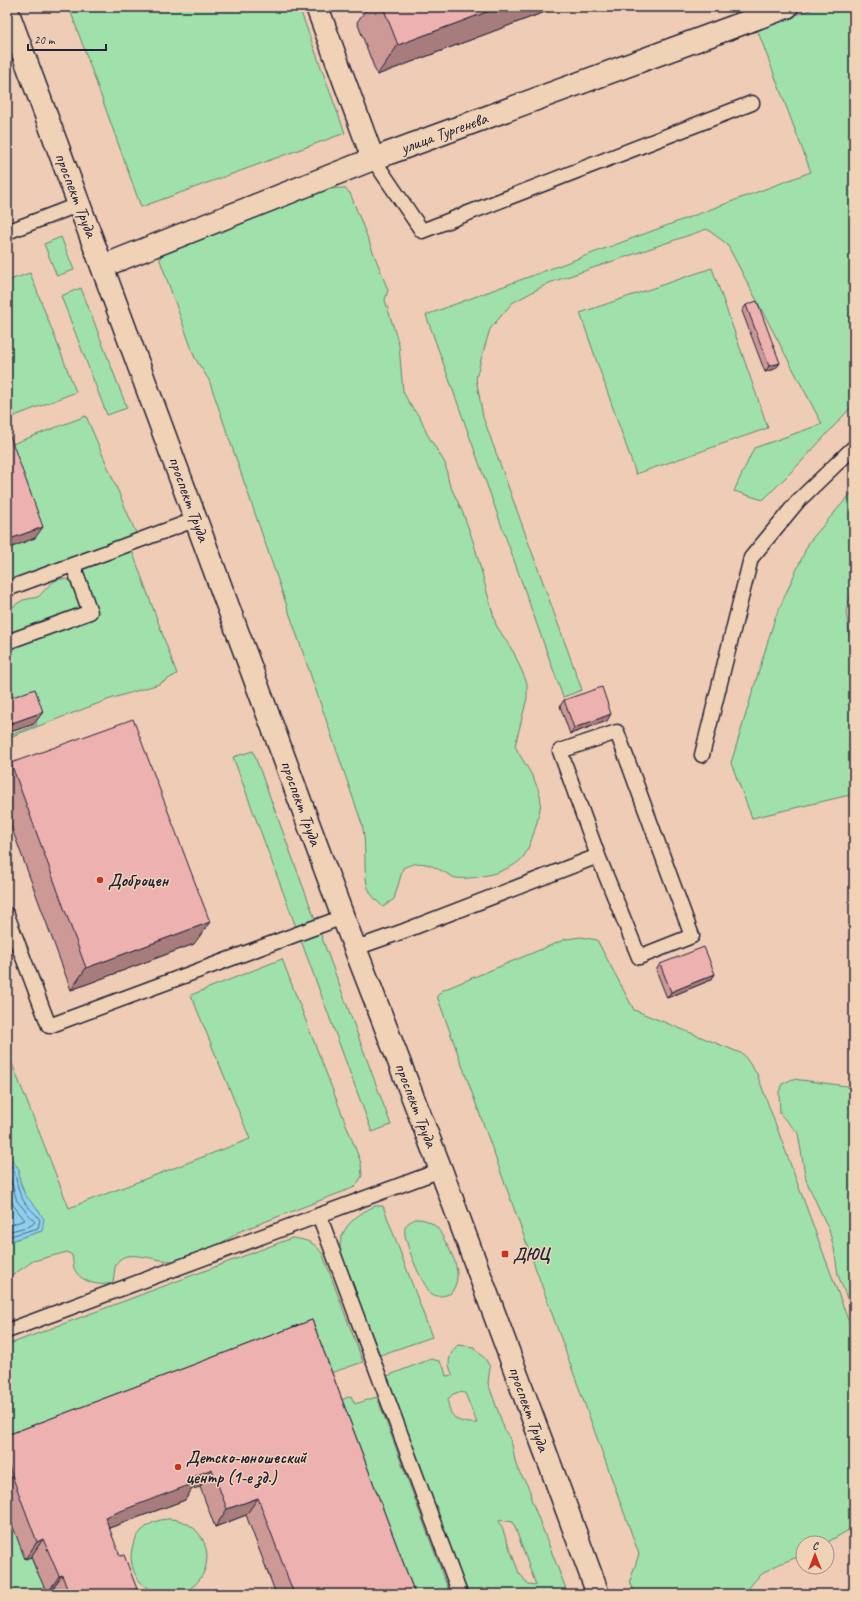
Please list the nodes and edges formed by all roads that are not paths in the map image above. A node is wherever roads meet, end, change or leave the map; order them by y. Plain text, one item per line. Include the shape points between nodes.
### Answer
1 (317, 7) edge
2 (787, 7) edge
3 (7, 10) edge
4 (753, 13) edge
5 (752, 103) dead end
6 (374, 159) junction
7 (80, 204) junction
8 (7, 232) edge
9 (103, 266) junction
10 (854, 447) edge
11 (197, 519) junction
12 (73, 565) junction
13 (7, 589) edge
14 (7, 642) edge
15 (702, 755) dead end
16 (598, 856) junction
17 (7, 915) edge
18 (343, 917) junction
19 (356, 948) junction
20 (441, 1170) junction
21 (319, 1215) junction
22 (7, 1331) edge
23 (460, 1594) edge
24 (598, 1594) edge

1 - 6 main road
2 - 4 main road, улица Тургенева
3 - 7 main road, проспект Труда
4 - 6 main road, улица Тургенева
5 - 6 lane via 422,231
6 - 9 main road, улица Тургенева
7 - 8 lane
7 - 9 main road, проспект Труда
9 - 11 main road, проспект Труда
10 - 15 lane via 798,501 751,558
11 - 12 lane
11 - 18 main road, проспект Труда
12 - 13 lane
12 - 14 lane via 90,612
16 - 16 lane via 639,957 692,936 617,732 560,751
16 - 19 lane
17 - 18 lane via 49,1026
18 - 19 main road, проспект Труда
19 - 20 main road, проспект Труда
20 - 21 lane
20 - 24 main road, проспект Труда
21 - 22 lane
21 - 23 lane

